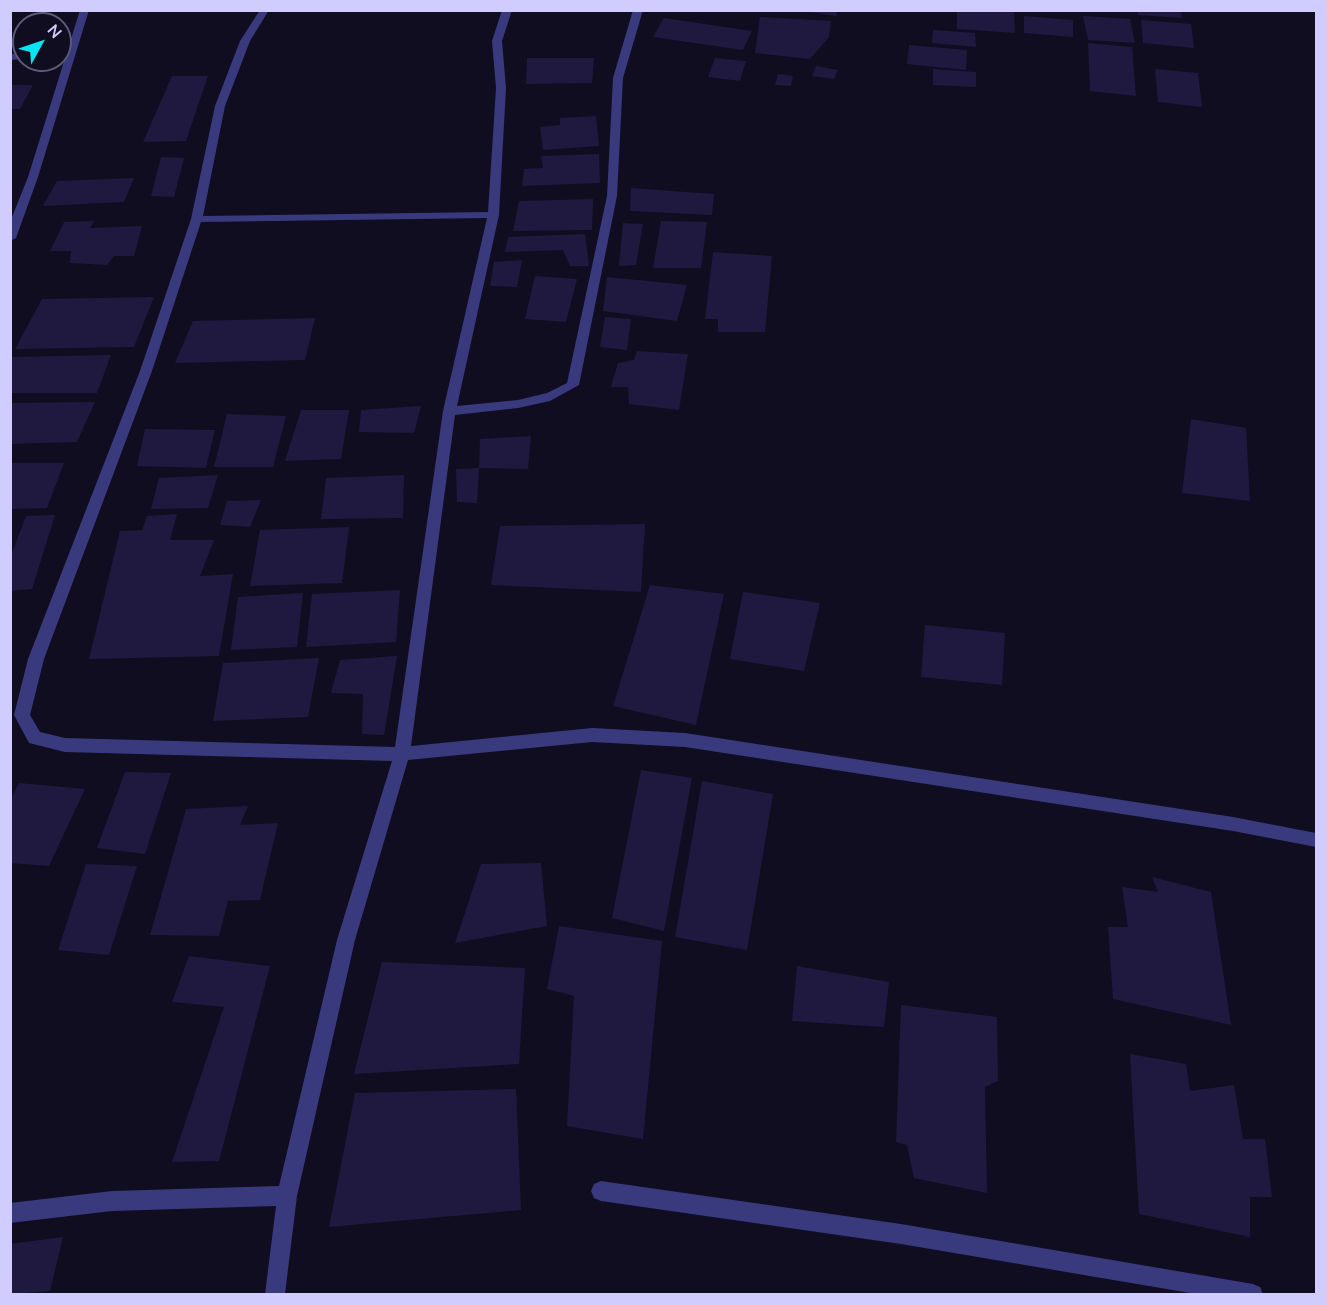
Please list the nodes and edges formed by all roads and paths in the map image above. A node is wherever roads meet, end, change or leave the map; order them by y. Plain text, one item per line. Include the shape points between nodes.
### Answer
1 (86, 10) edge
2 (265, 10) edge
3 (507, 10) edge
4 (638, 10) edge
5 (72, 40) edge
6 (61, 72) edge
7 (493, 215) junction
8 (197, 219) junction
9 (10, 238) edge
10 (449, 411) junction
11 (402, 754) junction
12 (1317, 840) edge
13 (601, 1191) dead end
14 (286, 1196) junction
15 (10, 1213) edge
16 (275, 1294) edge
17 (1253, 1294) edge

1 - 5 street
2 - 8 street via 245,41 220,106
3 - 7 street via 497,41 501,88
4 - 10 street via 618,78 612,196 573,385 550,398
6 - 9 street via 33,177
7 - 8 street
7 - 10 street
8 - 11 street via 146,371 36,659 21,715 35,738 65,745
10 - 11 street
11 - 12 street via 592,735 685,740
11 - 14 street via 346,940
13 - 17 street via 901,1234
14 - 15 street via 112,1201
14 - 16 street

